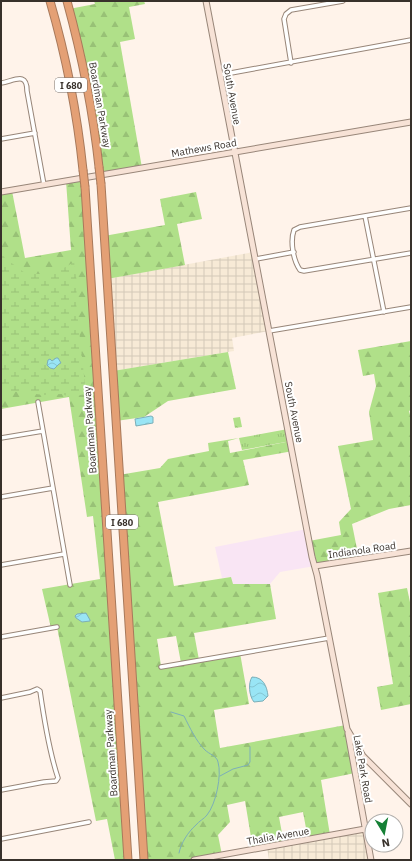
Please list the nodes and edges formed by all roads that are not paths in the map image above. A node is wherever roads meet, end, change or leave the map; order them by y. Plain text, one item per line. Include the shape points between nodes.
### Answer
1 (50, 1) edge
2 (67, 1) edge
3 (206, 1) edge
4 (343, 1) edge
5 (411, 40) edge
6 (291, 63) junction
7 (220, 75) junction
8 (1, 83) edge
9 (411, 122) edge
10 (34, 133) junction
11 (1, 139) edge
12 (234, 152) junction
13 (44, 185) junction
14 (1, 192) edge
15 (411, 208) edge
16 (366, 216) junction
17 (294, 252) junction
18 (411, 253) edge
19 (256, 259) junction
20 (374, 259) junction
21 (411, 307) edge
22 (384, 312) junction
23 (270, 331) junction
24 (38, 402) dead end
25 (43, 431) junction
26 (1, 438) edge
27 (53, 488) junction
28 (1, 497) edge
29 (411, 551) edge
30 (64, 554) junction
31 (1, 565) edge
32 (315, 566) junction
33 (70, 585) dead end
34 (57, 627) dead end
35 (1, 637) edge
36 (329, 638) junction
37 (161, 666) dead end
38 (1, 698) edge
39 (347, 729) junction
40 (363, 756) junction
41 (354, 768) junction
42 (1, 790) edge
43 (411, 804) edge
44 (89, 822) dead end
45 (364, 823) edge
46 (364, 829) edge
47 (1, 839) edge
48 (128, 860) edge
49 (144, 860) edge
50 (194, 860) edge

1 - 48 highway, Boardman Parkway / I 680, bridge via 70,82 85,186
2 - 49 highway, Boardman Parkway / I 680, bridge via 87,83 101,184
3 - 7 main road, South Avenue
4 - 6 street via 291,10 286,14 284,21
5 - 6 street
6 - 7 street
7 - 12 main road, South Avenue
8 - 10 street via 20,78 26,81
9 - 12 main road, Mathews Road
10 - 11 street
10 - 13 street
12 - 13 main road, Mathews Road
12 - 19 main road, South Avenue
13 - 14 main road, Mathews Road
15 - 16 street
16 - 17 street via 297,228 293,236
16 - 20 street
17 - 19 street
17 - 20 street via 301,271
18 - 20 street
19 - 23 main road, South Avenue
20 - 22 street
21 - 22 street
22 - 23 street
23 - 32 main road, South Avenue
24 - 25 street
25 - 26 street
25 - 27 street
27 - 28 street
27 - 30 street
29 - 32 main road, Indianola Road
30 - 31 street
30 - 33 street
32 - 36 main road, South Avenue
34 - 35 street
36 - 37 street
36 - 39 main road, South Avenue
38 - 42 street via 37,689 41,692 58,780
39 - 40 main road, South Avenue
39 - 41 main road, Lake Park Road
40 - 41 main road
40 - 43 main road, South Avenue
41 - 45 main road, Lake Park Road
44 - 47 street
46 - 50 main road, Thalia Avenue

